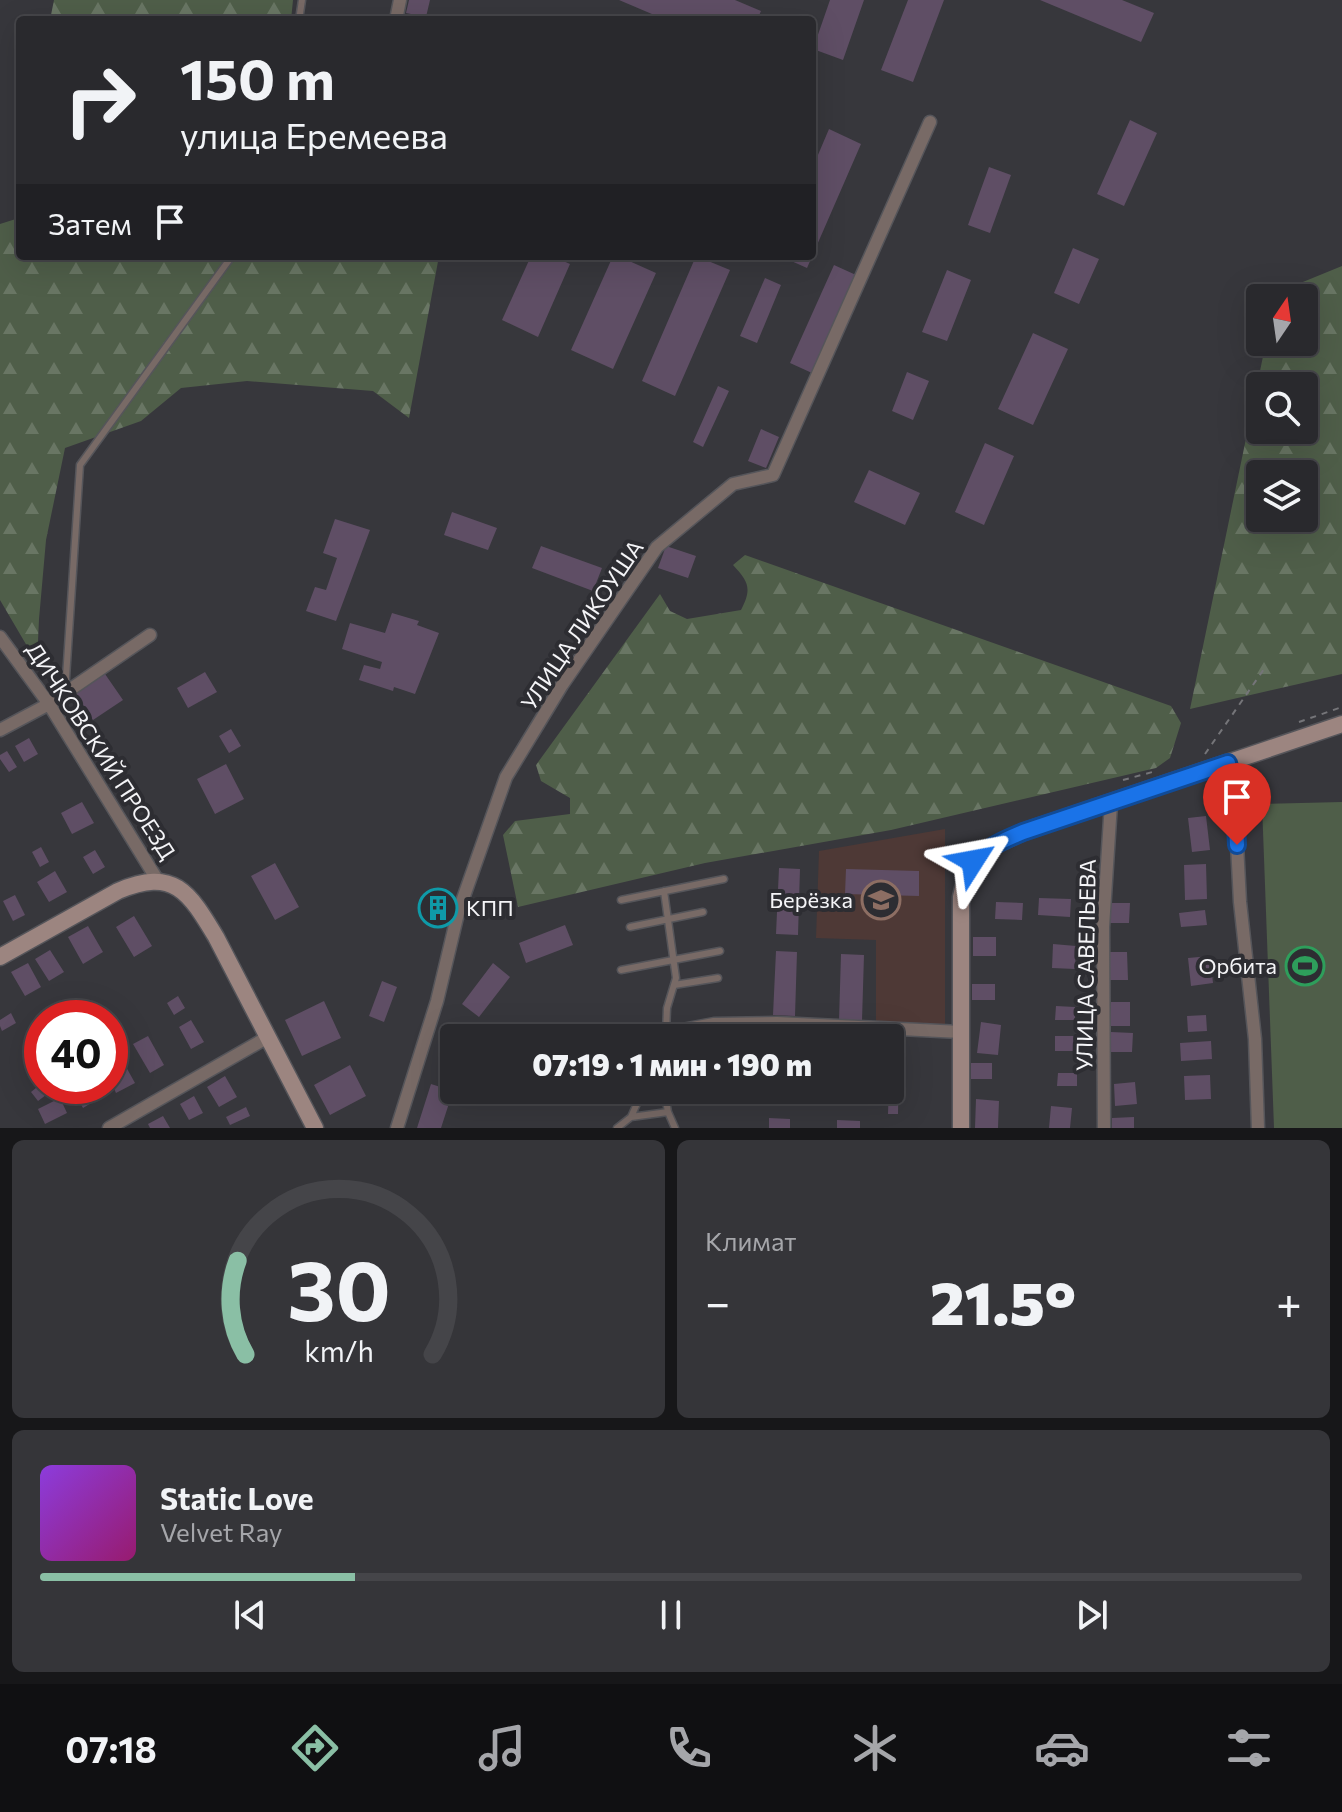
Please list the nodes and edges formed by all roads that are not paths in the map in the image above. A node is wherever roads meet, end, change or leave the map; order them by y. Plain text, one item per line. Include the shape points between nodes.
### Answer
1 (930, 122) dead end
2 (229, 260) edge
3 (150, 635) dead end
4 (0, 637) edge
5 (65, 693) junction
6 (49, 704) junction
7 (1341, 728) edge
8 (0, 730) edge
9 (1228, 763) junction
10 (1111, 803) junction
11 (724, 879) dead end
12 (158, 881) junction
13 (664, 891) junction
14 (621, 900) dead end
15 (703, 912) dead end
16 (668, 919) junction
17 (630, 927) dead end
18 (720, 951) dead end
19 (0, 957) edge
20 (674, 959) junction
21 (621, 970) dead end
22 (718, 978) dead end
23 (674, 985) junction
24 (666, 1024) edge
25 (714, 1024) edge
26 (797, 1024) edge
27 (904, 1029) edge
28 (961, 1032) junction
29 (268, 1037) junction
30 (637, 1104) edge
31 (667, 1104) edge
32 (668, 1112) junction
33 (631, 1117) junction
34 (109, 1128) edge
35 (315, 1128) edge
36 (397, 1128) edge
37 (617, 1128) edge
38 (675, 1128) edge
39 (961, 1128) edge
40 (1104, 1128) edge
41 (1258, 1128) edge

1 - 36 street, УЛИЦА ЛИКОУША via 773,475 733,484 657,547 506,777 458,913
2 - 5 lane via 80,465
3 - 5 street
4 - 6 street, ДИЧКОВСКИЙ ПРОЕЗД
5 - 6 street
6 - 8 street
6 - 12 street, ДИЧКОВСКИЙ ПРОЕЗД
7 - 9 street
9 - 10 street
9 - 41 street via 1255,1039
10 - 28 street via 1023,832 973,861 961,897
10 - 40 street, УЛИЦА САВЕЛЬЕВА via 1103,927
11 - 13 lane
12 - 19 street via 118,891
12 - 29 street, ДИЧКОВСКИЙ ПРОЕЗД via 188,895 198,908
13 - 14 lane
13 - 16 lane
15 - 16 lane
16 - 17 lane
16 - 20 lane
18 - 20 lane
20 - 21 lane
20 - 23 lane
22 - 23 lane
23 - 24 lane
25 - 26 street
27 - 28 street
28 - 39 street
29 - 34 street
29 - 35 street, ДИЧКОВСКИЙ ПРОЕЗД
30 - 33 lane
31 - 32 lane
32 - 33 lane
32 - 38 lane
33 - 37 lane

